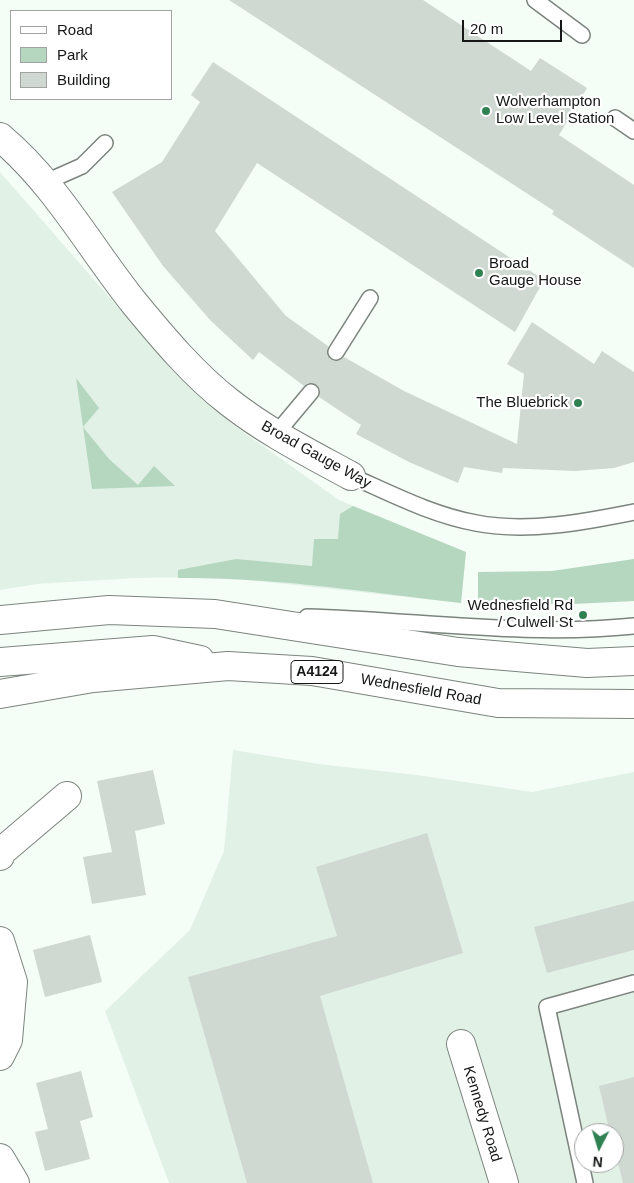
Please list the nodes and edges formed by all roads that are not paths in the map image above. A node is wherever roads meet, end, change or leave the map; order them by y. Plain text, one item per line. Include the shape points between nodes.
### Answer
1 (535, 0) edge
2 (582, 35) dead end
3 (615, 118) dead end
4 (634, 130) edge
5 (0, 137) edge
6 (105, 143) dead end
7 (46, 182) junction
8 (370, 298) dead end
9 (336, 352) dead end
10 (311, 392) dead end
11 (275, 435) junction
12 (352, 476) joint
13 (634, 512) edge
14 (215, 614) junction
15 (0, 620) edge
16 (634, 626) edge
17 (634, 661) edge
18 (0, 662) edge
19 (228, 666) junction
20 (0, 694) edge
21 (634, 704) edge
22 (67, 796) dead end
23 (0, 856) edge
24 (0, 941) edge
25 (634, 983) edge
26 (461, 1044) dead end
27 (0, 1056) edge
28 (0, 1158) edge
29 (15, 1183) edge
30 (504, 1183) edge
31 (585, 1183) edge

1 - 2 lane
3 - 4 lane
5 - 7 main road, Broad Gauge Way
6 - 7 lane via 82,166
7 - 11 main road, Broad Gauge Way via 135,303 177,353 227,401
8 - 9 lane
10 - 11 lane
11 - 12 main road, Broad Gauge Way
12 - 13 lane, Broad Gauge Way via 409,503 476,523 533,526 588,522
14 - 15 main road via 109,610
14 - 16 lane via 594,630
14 - 17 main road via 458,652 587,663
18 - 19 main road via 153,650
19 - 20 main road, Wednesfield Road / A4124 via 93,678
19 - 21 main road, Wednesfield Road / A4124 via 312,671 498,703
22 - 23 main road
24 - 27 main road via 13,982 8,1040
25 - 31 lane via 547,1007
26 - 30 main road, Kennedy Road
28 - 29 main road

